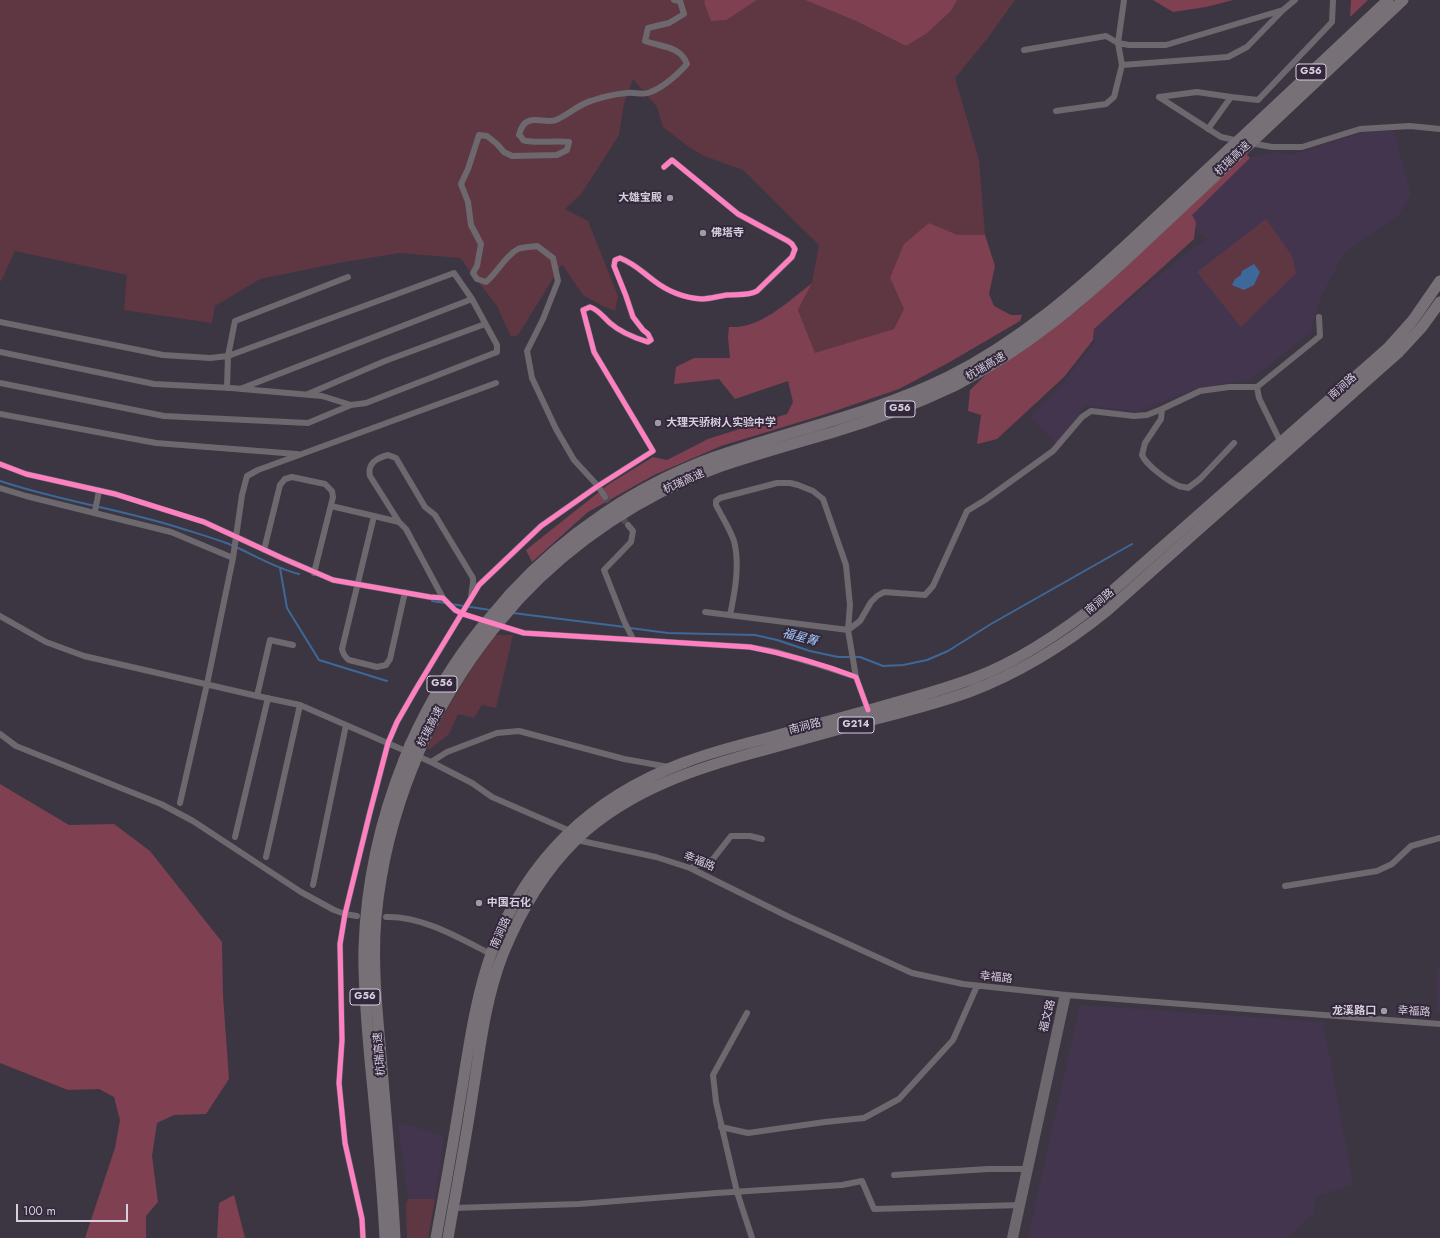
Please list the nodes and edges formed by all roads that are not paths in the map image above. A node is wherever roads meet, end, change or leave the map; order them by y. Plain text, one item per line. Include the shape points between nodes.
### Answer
1 (674, 0) edge
2 (1124, 0) edge
3 (1295, 0) edge
4 (1332, 0) edge
5 (1403, 0) edge
6 (1387, 6) edge
7 (1283, 10) junction
8 (1118, 43) junction
9 (1024, 50) dead end
10 (1122, 65) junction
11 (1231, 97) junction
12 (1056, 111) dead end
13 (1440, 129) edge
14 (1208, 130) junction
15 (664, 167) dead end
16 (348, 277) dead end
17 (1440, 281) edge
18 (472, 300) junction
19 (1440, 302) edge
20 (1319, 317) dead end
21 (0, 322) edge
22 (485, 324) junction
23 (0, 352) edge
24 (228, 356) junction
25 (0, 383) edge
26 (496, 383) dead end
27 (1257, 387) junction
28 (227, 388) junction
29 (239, 389) junction
30 (307, 395) junction
31 (351, 405) junction
32 (1162, 409) junction
33 (0, 414) edge
34 (1280, 442) junction
35 (1234, 444) dead end
36 (301, 454) junction
37 (0, 464) edge
38 (598, 486) junction
39 (0, 488) edge
40 (99, 491) junction
41 (605, 497) tunnel mouth
42 (331, 506) junction
43 (95, 512) junction
44 (374, 516) junction
45 (399, 522) junction
46 (628, 525) tunnel mouth
47 (235, 539) junction
48 (264, 550) junction
49 (234, 555) junction
50 (314, 573) junction
51 (358, 584) junction
52 (405, 592) junction
53 (514, 596) junction
54 (443, 598) junction
55 (470, 600) junction
56 (705, 612) dead end
57 (464, 613) junction
58 (730, 615) junction
59 (0, 616) edge
60 (848, 630) junction
61 (633, 639) junction
62 (293, 646) dead end
63 (856, 677) junction
64 (207, 684) junction
65 (257, 696) junction
66 (268, 698) junction
67 (300, 704) junction
68 (869, 715) junction
69 (346, 725) junction
70 (0, 734) edge
71 (388, 743) junction
72 (409, 762) junction
73 (431, 762) junction
74 (672, 767) junction
75 (180, 803) dead end
76 (573, 835) junction
77 (235, 837) dead end
78 (1440, 838) edge
79 (762, 839) dead end
80 (266, 857) dead end
81 (690, 868) junction
82 (313, 885) dead end
83 (1285, 886) dead end
84 (345, 914) junction
85 (357, 916) dead end
86 (386, 917) dead end
87 (491, 954) junction
88 (977, 986) junction
89 (1066, 995) junction
90 (746, 1013) dead end
91 (1440, 1024) edge
92 (722, 1127) junction
93 (1027, 1169) junction
94 (894, 1174) dead end
95 (737, 1192) junction
96 (1019, 1205) junction
97 (453, 1208) junction
98 (363, 1238) edge
99 (385, 1238) edge
100 (395, 1238) edge
101 (436, 1238) edge
102 (448, 1238) edge
103 (752, 1238) edge
104 (1010, 1238) edge
105 (1015, 1238) edge

1 - 38 street via 680,1 684,14 669,23 648,28 645,41 676,50 684,56 687,64 677,74 648,93 626,93 590,101 555,120 534,119 521,128 519,135 523,140 569,142 567,150 557,155 512,156 487,136 479,135 461,184 468,202 471,225 481,244 473,273 477,279 486,282 519,248 537,246 553,258 558,281 527,351 532,378 574,460
2 - 8 street
3 - 7 street
4 - 11 street via 1332,22 1258,100
5 - 6 highway, 杭瑞高速 / G56
6 - 53 highway, 杭瑞高速 / G56, bridge via 1253,141 1084,298 1039,334 994,364 939,393 896,411 728,464 667,489 587,539
6 - 53 highway, 杭瑞高速 / G56, bridge via 1228,149 1095,274 1028,329 948,377 892,401 724,454 662,480 623,502 550,554
7 - 8 street via 1166,45
7 - 10 street via 1247,47 1228,57
8 - 9 street via 1106,36
8 - 10 street
10 - 12 street via 1114,97 1106,104
11 - 14 street
11 - 14 street via 1197,92 1159,97
13 - 14 street via 1410,126 1360,129 1302,147 1272,147 1220,137
15 - 38 street via 672,160 738,214 788,241 795,249 792,256 757,291 751,294 702,299 669,291 633,263 620,258 615,260 614,266 633,317 651,340 648,342 624,332 611,324 596,309 590,307 583,310 594,352 653,451
16 - 24 street via 235,321
17 - 34 highway, 南涧路 / G214 via 1423,307 1390,345
18 - 22 street
18 - 24 street via 454,273
18 - 29 street
19 - 68 highway, 南涧路 / G214 via 1398,353 1086,628 1034,661 997,680 946,699
20 - 27 street via 1320,336
21 - 24 street via 163,355 210,358
22 - 30 street via 385,360
22 - 31 street via 497,345 497,352 366,403
23 - 28 street via 154,384
24 - 28 street
25 - 31 street via 164,416 308,423
26 - 36 street
27 - 32 street via 1200,391
27 - 34 street via 1259,398
28 - 29 street
29 - 30 street
30 - 31 street via 322,396
32 - 35 street via 1160,419 1145,443 1142,455 1154,469 1180,487 1188,488 1200,479
32 - 60 street via 1134,416 1091,411 1082,417 1053,451 967,511 933,586 924,595 884,592 871,602 860,621
33 - 36 street via 156,442
34 - 68 highway, 南涧路 / G214 via 1101,601 1047,640 1016,659 980,676
36 - 47 street via 247,476
37 - 40 street via 26,474
38 - 41 street
38 - 55 street via 541,526 479,585
39 - 43 street
40 - 43 street
40 - 47 street via 204,522
42 - 44 street
42 - 48 street via 333,493 328,485 290,477 285,479 280,485
42 - 50 street
43 - 49 street via 171,532
44 - 45 street
44 - 51 street
45 - 54 street via 406,529
45 - 55 street via 370,476 369,470 372,463 388,454 396,458 425,507 435,515 472,578 474,583
46 - 61 street via 633,531 631,542 604,570
47 - 48 street
47 - 49 street
48 - 50 street
49 - 64 street
50 - 51 street via 333,580
51 - 52 street
51 - 52 street via 342,649 349,660 377,667 386,665 390,659
52 - 54 street
53 - 72 highway, 杭瑞高速 / G56, bridge via 486,630 429,729 415,747
54 - 57 street via 455,610
55 - 57 street
56 - 58 street
57 - 61 street via 524,633
57 - 71 street via 416,689
58 - 60 street
58 - 60 street via 737,563 734,541 716,501 777,483 790,483 813,491 823,499 846,566 850,605
59 - 64 street, 幸福路 via 46,642 84,656
60 - 63 street
61 - 63 street via 750,647 776,652
62 - 65 street via 270,640
63 - 68 street
64 - 65 street, 幸福路
64 - 75 street
65 - 66 street, 幸福路
66 - 67 street, 幸福路
66 - 77 street
67 - 69 street, 幸福路
67 - 80 street
68 - 74 highway, 南涧路 / G214 via 735,746
68 - 76 highway, 南涧路 / G214 via 680,776 642,793 591,827
69 - 71 street, 幸福路
69 - 82 street
70 - 84 street via 16,746 161,804 193,821 302,892
71 - 73 street, 幸福路
71 - 84 street
72 - 99 highway, 杭瑞高速 / G56 via 389,801 374,857 364,948 366,1013
72 - 100 highway, 杭瑞高速 / G56 via 385,859 377,910 375,949 377,1012
73 - 74 street via 447,752 497,733 519,731 624,759
73 - 76 street, 幸福路 via 472,783 492,797
74 - 76 highway, 南涧路 / G214 via 617,794 594,810
76 - 81 street, 幸福路
76 - 87 highway, 南涧路 / G214 via 544,859 523,888
76 - 97 highway, 南涧路 / G214 via 533,894 499,966 486,1012
78 - 83 street via 1411,846 1392,864 1377,871
79 - 81 street via 731,836 713,859
81 - 88 street, 幸福路 via 912,973
84 - 85 street
84 - 98 street via 340,944 342,1040 339,1083 345,1143 362,1219
86 - 87 street via 418,921 452,934
87 - 101 highway, 南涧路 / G214 via 473,1022
88 - 89 street, 幸福路
88 - 92 street via 953,1040 899,1099 864,1118 748,1133
89 - 91 street, 幸福路
89 - 93 street, 福文路
90 - 92 street via 713,1076
92 - 95 street
93 - 94 street
93 - 96 street, 福文路
95 - 96 street via 842,1185 862,1181 874,1209
95 - 97 street via 579,1204
95 - 103 street
96 - 104 street, 福文路
96 - 105 street, 福文路
97 - 102 highway, 南涧路 / G214

